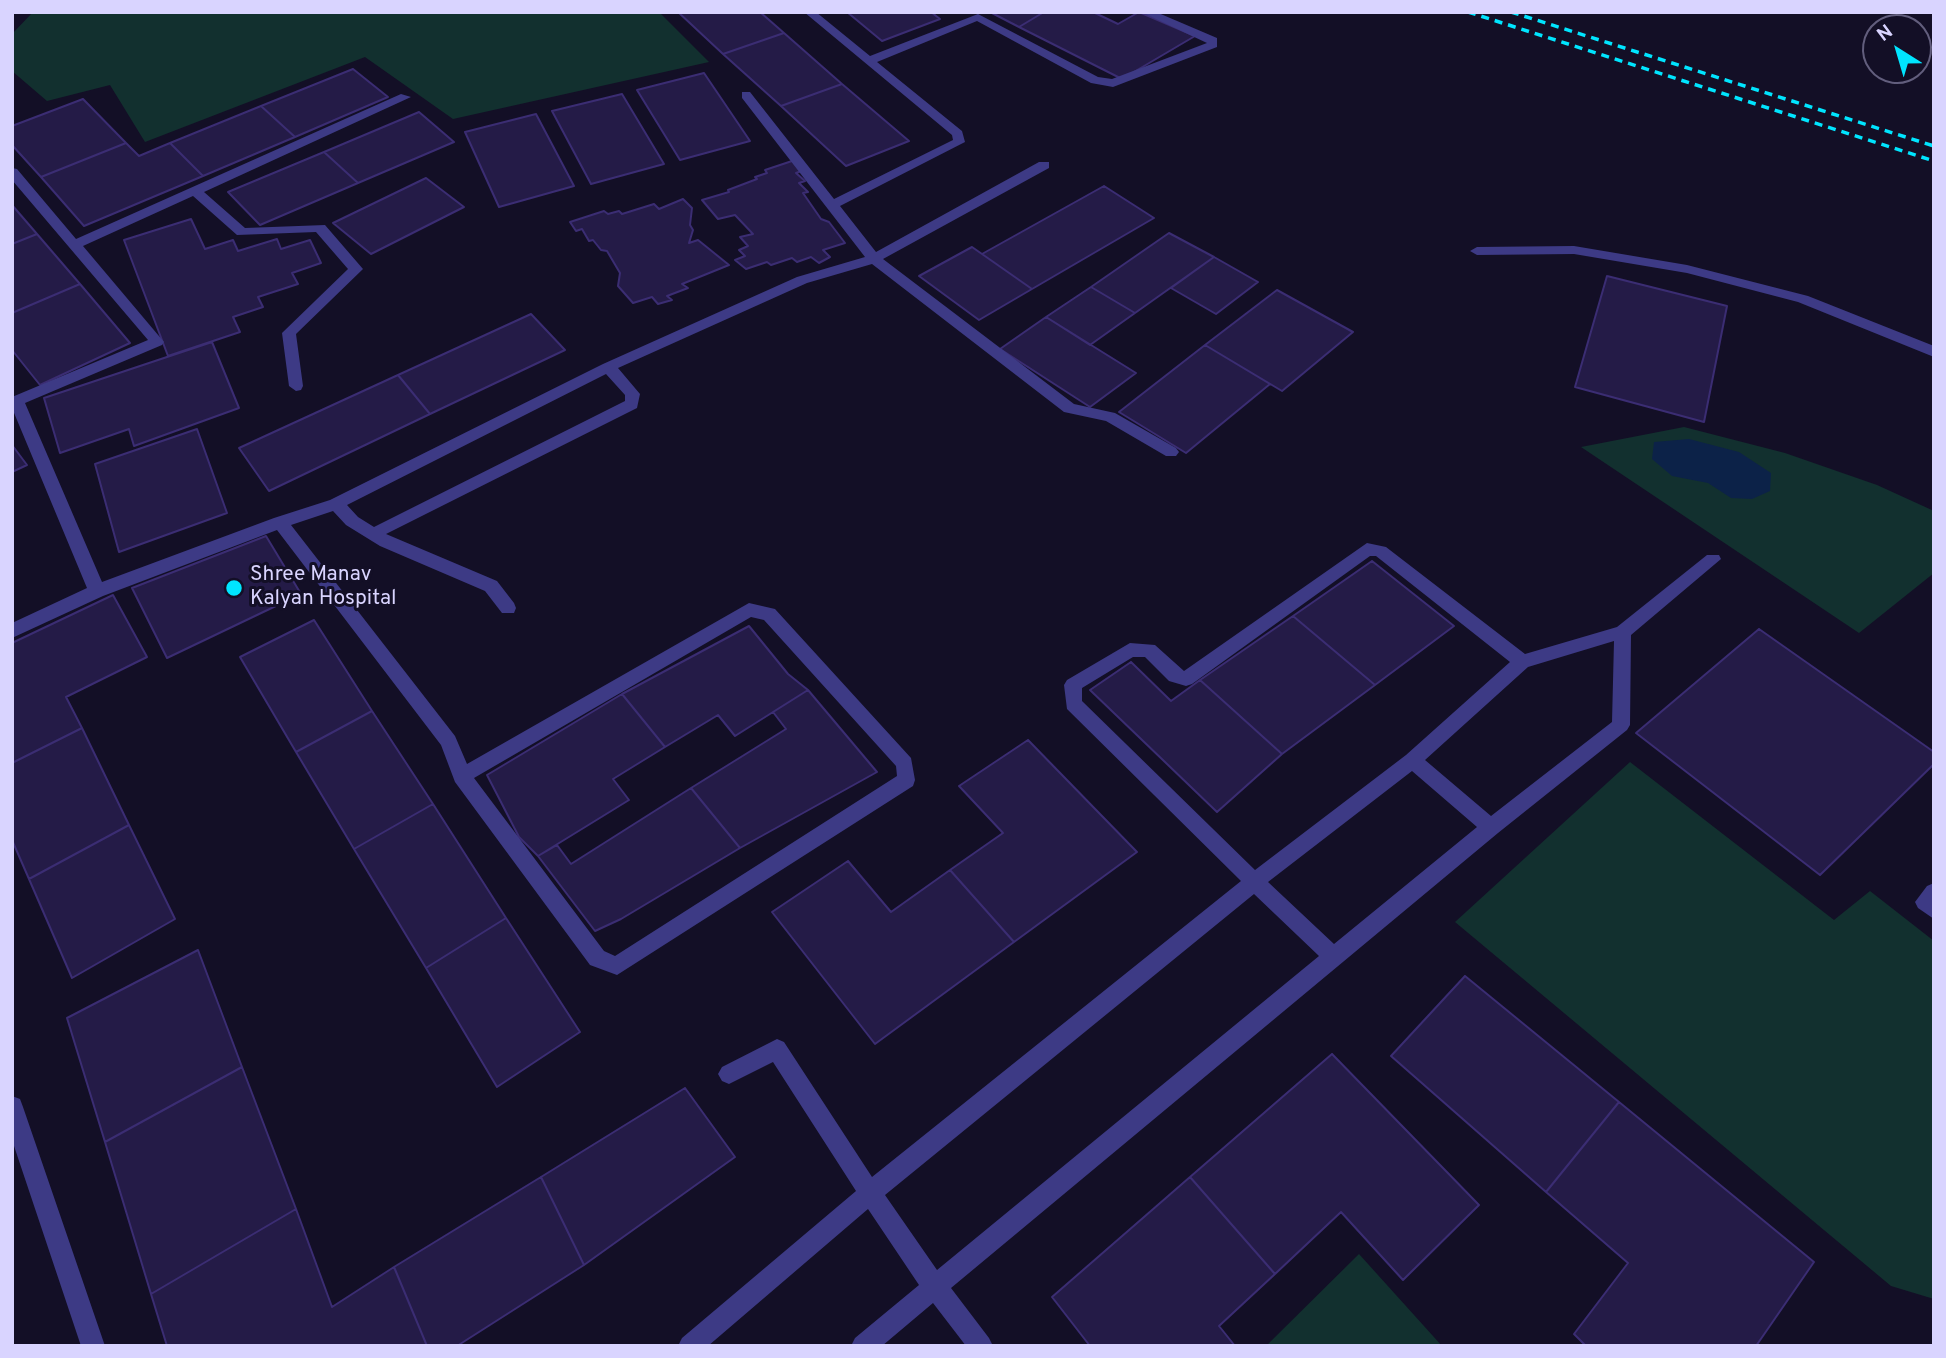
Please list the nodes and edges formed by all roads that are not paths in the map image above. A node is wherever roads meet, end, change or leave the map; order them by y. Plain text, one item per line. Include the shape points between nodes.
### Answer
1 (809, 12) edge
2 (1146, 12) edge
3 (974, 15) edge
4 (869, 61) junction
5 (746, 94) dead end
6 (405, 97) dead end
7 (1044, 165) dead end
8 (12, 172) edge
9 (195, 191) junction
10 (832, 205) junction
11 (74, 245) junction
12 (1477, 251) dead end
13 (874, 258) junction
14 (1934, 352) edge
15 (608, 367) junction
16 (296, 386) dead end
17 (1171, 452) dead end
18 (337, 503) junction
19 (279, 522) junction
20 (373, 534) junction
21 (1713, 559) dead end
22 (97, 591) junction
23 (508, 608) dead end
24 (12, 631) edge
25 (1623, 632) junction
26 (1522, 662) junction
27 (1412, 760) junction
28 (462, 776) junction
29 (1491, 827) junction
30 (1254, 882) junction
31 (1934, 892) edge
32 (1934, 909) edge
33 (1334, 957) junction
34 (729, 1074) dead end
35 (12, 1107) edge
36 (870, 1193) junction
37 (934, 1286) junction
38 (93, 1346) edge
39 (691, 1346) edge
40 (863, 1346) edge
41 (981, 1346) edge

1 - 4 street
2 - 3 street via 1213,40 1213,45 1113,83 1095,80
3 - 4 street
4 - 10 street via 958,134 959,142
5 - 10 street
6 - 9 street
7 - 13 street
8 - 11 street
9 - 11 street
9 - 16 street via 242,232 320,228 356,269 289,333
10 - 13 street
11 - 22 street via 157,342 17,401
12 - 14 street via 1574,250 1687,269 1803,299
13 - 15 street via 802,280
13 - 17 street via 1069,408 1110,417
15 - 18 street
15 - 20 street via 633,394 632,404
18 - 19 street
18 - 20 street via 352,521
19 - 22 street
19 - 28 street via 449,741
20 - 23 street via 491,586
21 - 25 street
22 - 24 street
25 - 26 street
25 - 29 street via 1621,725
26 - 27 street
26 - 30 street via 1380,551 1367,549 1186,679 1175,676 1149,650 1130,650 1073,685 1073,704
27 - 29 street
27 - 30 street
28 - 28 street via 597,958 617,967 906,780 905,763 769,614 749,610
29 - 33 street
30 - 33 street
30 - 36 street
31 - 32 street via 1925,902
33 - 37 street
34 - 36 street via 777,1049
35 - 38 street
36 - 37 street
36 - 39 street
37 - 40 street
37 - 41 street

